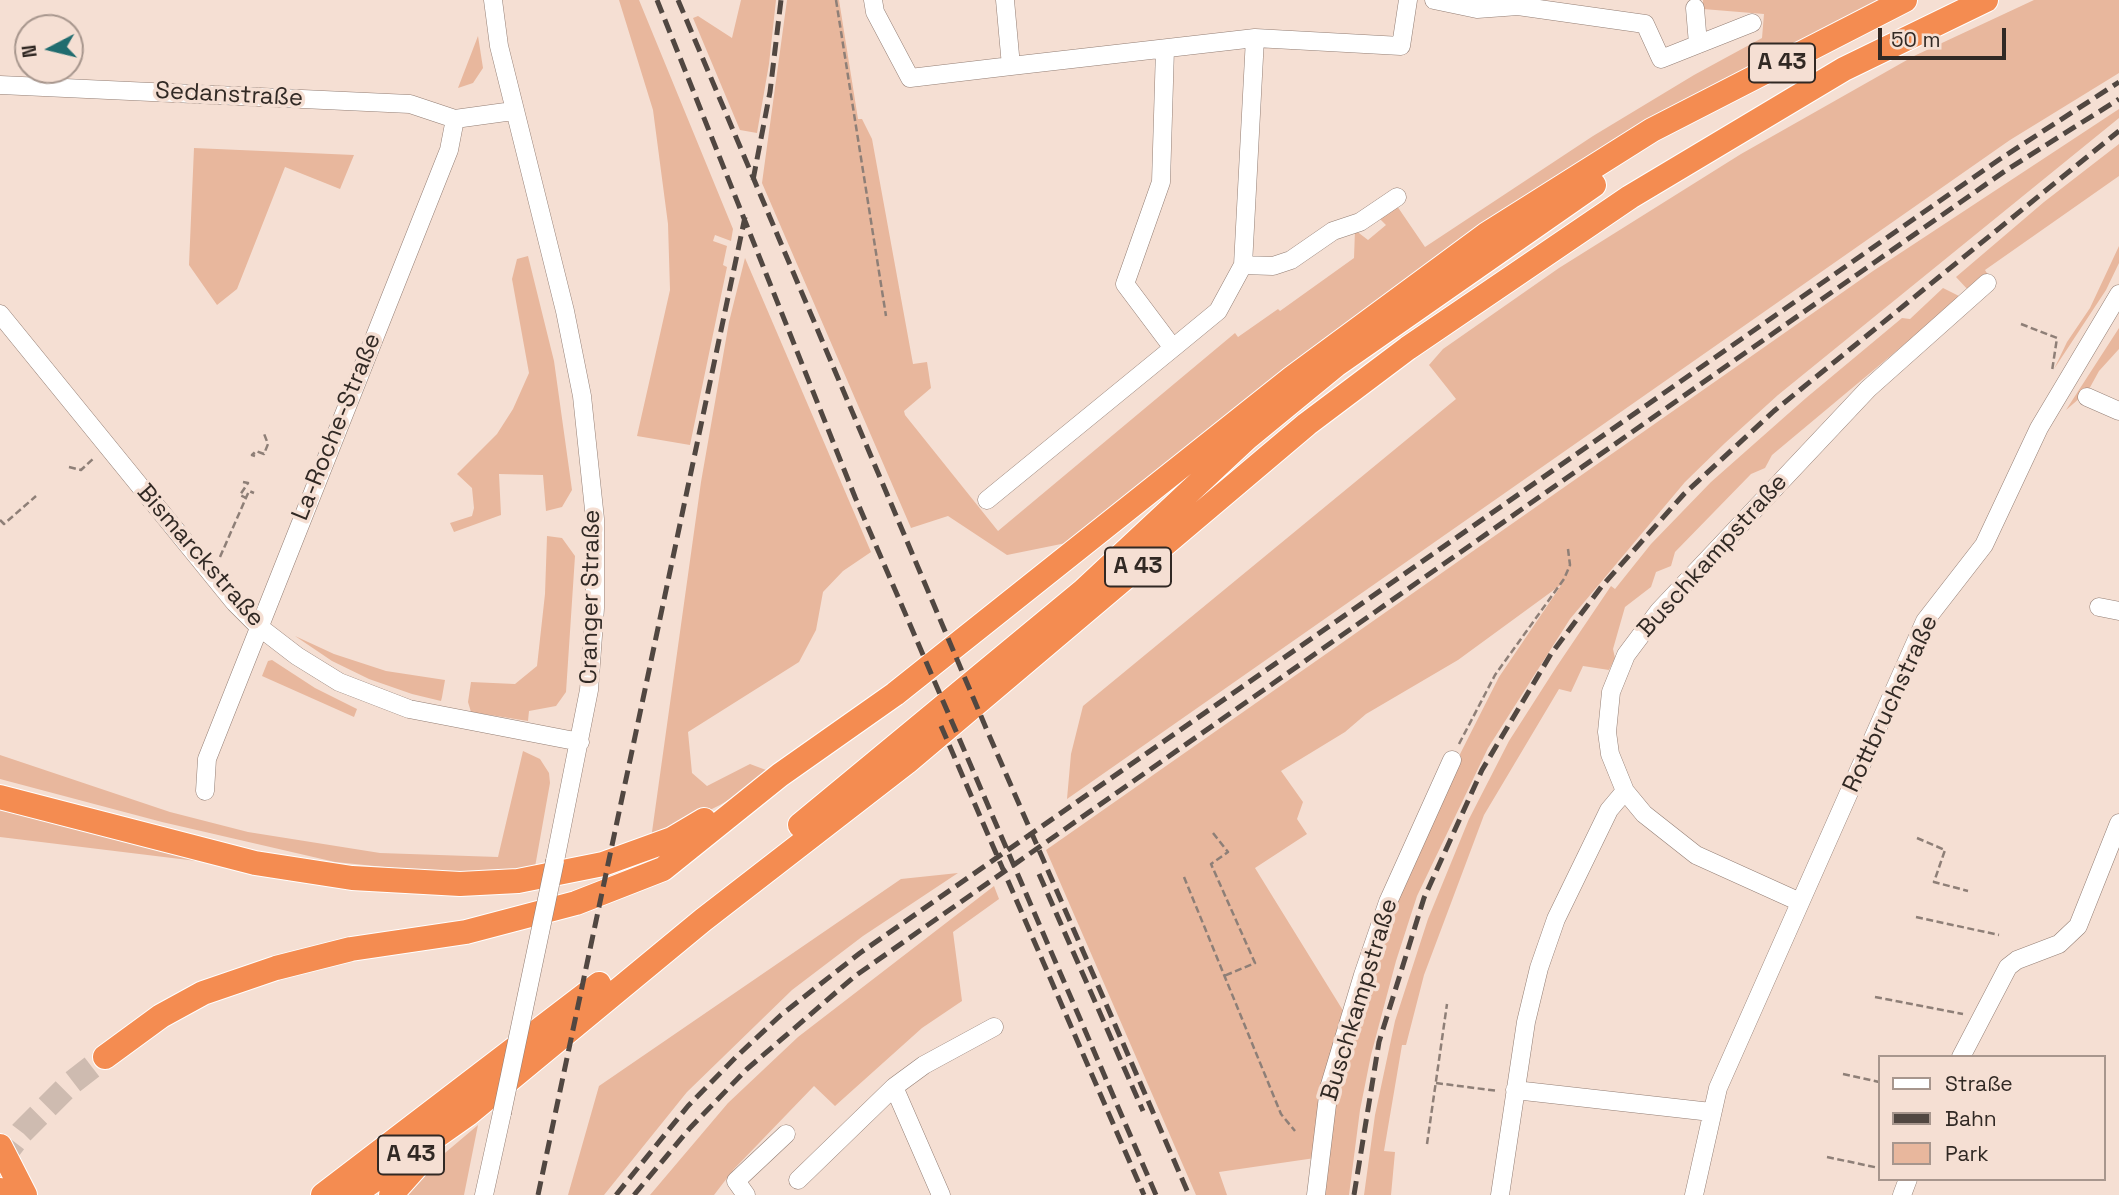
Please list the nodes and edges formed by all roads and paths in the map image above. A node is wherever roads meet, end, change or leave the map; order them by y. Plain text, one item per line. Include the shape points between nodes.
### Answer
1 (493, 0) edge
2 (836, 0) edge
3 (873, 0) edge
4 (1005, 0) edge
5 (1408, 0) edge
6 (1434, 0) edge
7 (1905, 0) edge
8 (1986, 0) edge
9 (1695, 8) dead end
10 (1752, 23) dead end
11 (1255, 38) junction
12 (1699, 44) junction
13 (1165, 49) junction
14 (1011, 66) junction
15 (0, 85) edge
16 (1724, 95) junction
17 (513, 111) junction
18 (455, 119) junction
19 (1397, 197) dead end
20 (1243, 265) junction
21 (1987, 283) dead end
22 (2119, 294) edge
23 (0, 314) edge
24 (886, 316) dead end
25 (2021, 324) dead end
26 (1173, 348) junction
27 (2065, 382) junction
28 (2087, 397) dead end
29 (2119, 411) edge
30 (1270, 419) junction
31 (1231, 426) junction
32 (263, 431) dead end
33 (108, 447) junction
34 (264, 453) junction
35 (269, 454) dead end
36 (255, 456) dead end
37 (69, 467) dead end
38 (243, 482) dead end
39 (254, 493) dead end
40 (36, 496) dead end
41 (246, 498) junction
42 (987, 500) dead end
43 (0, 520) edge
44 (1568, 549) dead end
45 (207, 569) junction
46 (2099, 607) dead end
47 (2119, 611) edge
48 (258, 626) junction
49 (580, 743) junction
50 (1451, 760) joint
51 (780, 775) junction
52 (205, 791) dead end
53 (1625, 791) junction
54 (0, 797) edge
55 (2119, 823) edge
56 (1213, 833) dead end
57 (1917, 838) dead end
58 (1184, 877) dead end
59 (1968, 891) dead end
60 (1800, 902) junction
61 (1916, 917) dead end
62 (1999, 935) dead end
63 (1224, 976) junction
64 (1875, 997) dead end
65 (1447, 1004) dead end
66 (1980, 1018) junction
67 (994, 1027) dead end
68 (1962, 1055) edge
69 (105, 1057) tunnel mouth
70 (1843, 1074) dead end
71 (1878, 1082) edge
72 (1436, 1083) junction
73 (894, 1087) junction
74 (1515, 1090) junction
75 (1711, 1112) junction
76 (468, 1114) junction
77 (1295, 1131) dead end
78 (786, 1134) dead end
79 (1427, 1144) dead end
80 (0, 1146) edge
81 (1827, 1157) dead end
82 (1878, 1168) edge
83 (799, 1180) dead end
84 (0, 1190) edge
85 (2, 1195) edge
86 (25, 1195) edge
87 (323, 1195) edge
88 (353, 1195) edge
89 (391, 1195) edge
90 (484, 1195) edge
91 (746, 1195) edge
92 (941, 1195) edge
93 (1316, 1195) edge
94 (1500, 1195) edge
95 (1694, 1195) edge

1 - 17 street, Cranger Straße
2 - 24 path
3 - 14 street via 910,78
4 - 14 street
5 - 11 street via 1401,46
6 - 12 street via 1477,9 1518,6 1644,24 1661,59
7 - 16 highway, A 43
8 - 76 highway, A 43 via 1843,69 1642,190 1408,348 1307,424 907,762 703,920
9 - 12 street
10 - 12 street
11 - 13 street
11 - 20 street
13 - 14 street
13 - 26 street via 1161,182 1125,284
15 - 18 street, Sedanstraße via 410,104
16 - 30 highway, A 43 via 1336,365
16 - 31 highway via 1652,130 1487,234
17 - 18 street
17 - 49 street, Cranger Straße via 565,311 590,458 596,549 594,634
18 - 48 street, La-Roche-Straße via 449,150
19 - 20 street via 1291,260 1273,266
20 - 26 street via 1218,311
21 - 53 street, Buschkampstraße via 1868,389 1639,635 1617,673 1607,713 1610,754
22 - 27 street, Rottbruchstraße
23 - 33 street, Bismarckstraße
25 - 27 path via 2057,338 2051,366 2053,374
26 - 42 street
27 - 60 street, Rottbruchstraße via 1984,545 1925,621
28 - 29 street
30 - 31 street
30 - 87 highway, A 43 via 1083,591 792,832 555,1020
31 - 51 highway via 895,694
32 - 34 path via 268,444
33 - 37 path via 80,470
33 - 45 street, Bismarckstraße
34 - 35 path
34 - 36 path via 256,451
38 - 41 path via 248,483 240,495
39 - 41 path via 249,491
40 - 43 path via 4,524
41 - 45 path via 223,555
44 - 50 path via 1570,565 1564,579 1495,675
45 - 48 street, Bismarckstraße
46 - 47 street
48 - 49 street, Bismarckstraße via 315,668 383,701
48 - 52 street, La-Roche-Straße via 207,760
49 - 90 street, Cranger Straße, bridge
50 - 93 street, Buschkampstraße via 1410,849 1363,975 1329,1088
51 - 54 highway via 672,839 614,860 518,881 460,884 352,878 255,863
51 - 69 highway via 663,869 576,903 466,932 351,949 203,993 160,1016
53 - 60 street via 1653,822 1696,855
53 - 74 street via 1609,810 1556,919 1526,1022
55 - 66 street via 2078,926 2059,944 2008,967
56 - 63 path via 1228,852 1211,864 1255,963
57 - 59 path via 1945,850 1934,883
58 - 63 path
60 - 75 street, Rottbruchstraße
61 - 62 path
63 - 77 path via 1281,1114
64 - 66 path
65 - 72 path
66 - 68 street
67 - 73 street
70 - 71 path
72 - 74 path
72 - 79 path
73 - 83 street
73 - 92 street
74 - 75 street
74 - 94 street
75 - 95 street, Rottbruchstraße
76 - 88 highway, A 43
76 - 89 highway
78 - 91 street via 736,1181
80 - 86 highway
81 - 82 path
84 - 85 highway

